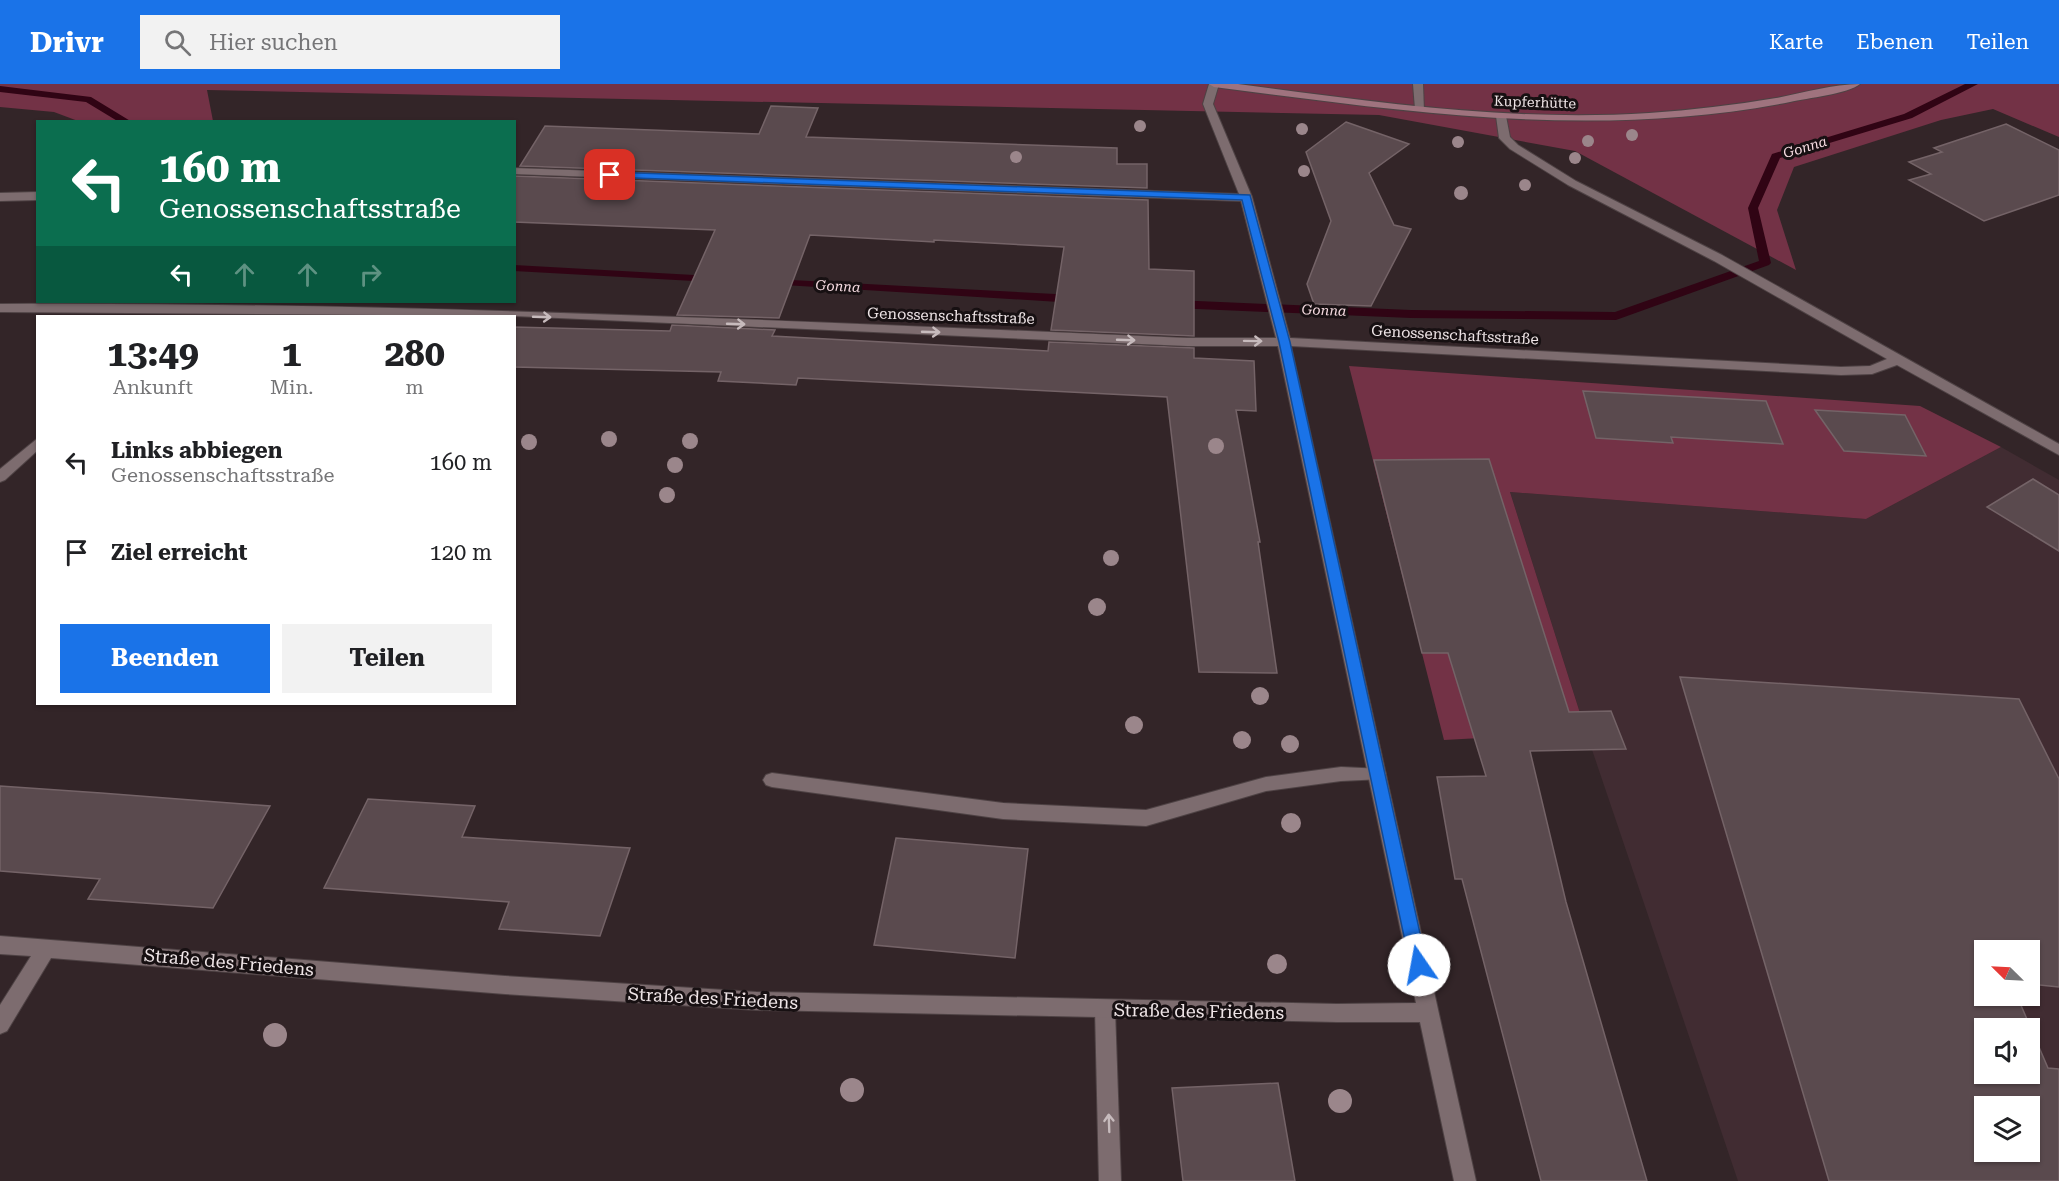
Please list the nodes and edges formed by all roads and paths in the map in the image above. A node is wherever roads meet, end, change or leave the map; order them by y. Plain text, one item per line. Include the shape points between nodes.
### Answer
1 (1214, 84) edge
2 (1418, 84) edge
3 (1855, 84) edge
4 (1420, 109) junction
5 (1501, 116) junction
6 (516, 171) edge
7 (36, 196) edge
8 (0, 197) edge
9 (1246, 197) junction
10 (0, 308) edge
11 (170, 312) edge
12 (464, 315) edge
13 (516, 317) edge
14 (1285, 342) junction
15 (1899, 359) junction
16 (36, 444) edge
17 (2059, 450) edge
18 (0, 477) edge
19 (1377, 774) junction
20 (772, 780) dead end
21 (0, 945) edge
22 (46, 949) junction
23 (1105, 1009) junction
24 (1429, 1012) junction
25 (0, 1024) edge
26 (1110, 1181) edge
27 (1466, 1181) edge

1 - 4 main road, Kupferhütte
1 - 9 street via 1208,104
2 - 4 street
3 - 5 main road, Kupferhütte via 1725,108 1601,117
4 - 5 main road, Kupferhütte
5 - 15 street via 1506,138 1514,147 1572,183
6 - 9 street
7 - 8 street
9 - 14 street
10 - 11 street, Genossenschaftsstraße
11 -> 12 street, Genossenschaftsstraße
13 -> 14 street, Genossenschaftsstraße via 1187,342
14 - 15 street, Genossenschaftsstraße via 1841,371 1872,370
14 - 19 street
15 - 17 street
16 - 18 street
19 - 20 street via 1341,774 1266,784 1146,818 1003,811
19 - 24 street
21 - 22 street, Straße des Friedens
22 - 23 street, Straße des Friedens via 756,1001
22 - 25 street
23 - 24 street, Straße des Friedens
26 -> 23 street
24 - 27 street

